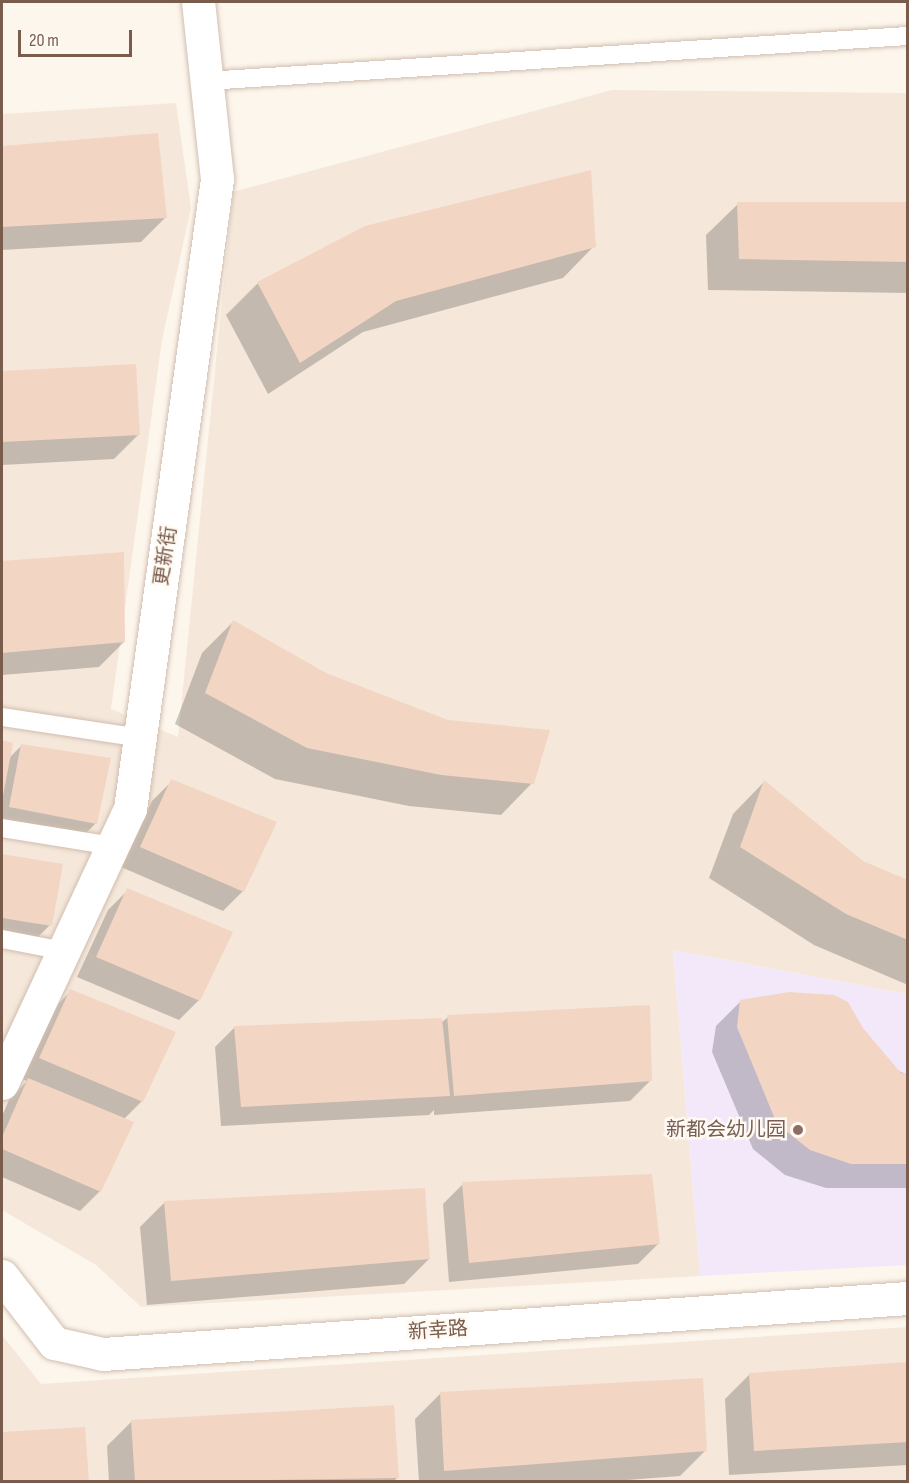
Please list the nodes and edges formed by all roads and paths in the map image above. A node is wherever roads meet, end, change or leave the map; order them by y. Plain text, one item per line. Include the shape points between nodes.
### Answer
1 (198, 2) edge
2 (908, 36) edge
3 (206, 81) junction
4 (2, 717) edge
5 (141, 738) junction
6 (2, 828) edge
7 (113, 846) junction
8 (2, 939) edge
9 (64, 951) junction
10 (6, 1064) edge
11 (2, 1276) edge
12 (908, 1298) edge

1 - 3 street, 更新街
2 - 3 lane
3 - 5 street, 更新街 via 217,179
4 - 5 lane
5 - 7 street, 更新街 via 130,809
6 - 7 lane
7 - 9 street, 更新街
8 - 9 lane
9 - 10 street, 更新街
11 - 12 street, 新幸路 via 54,1343 103,1354

